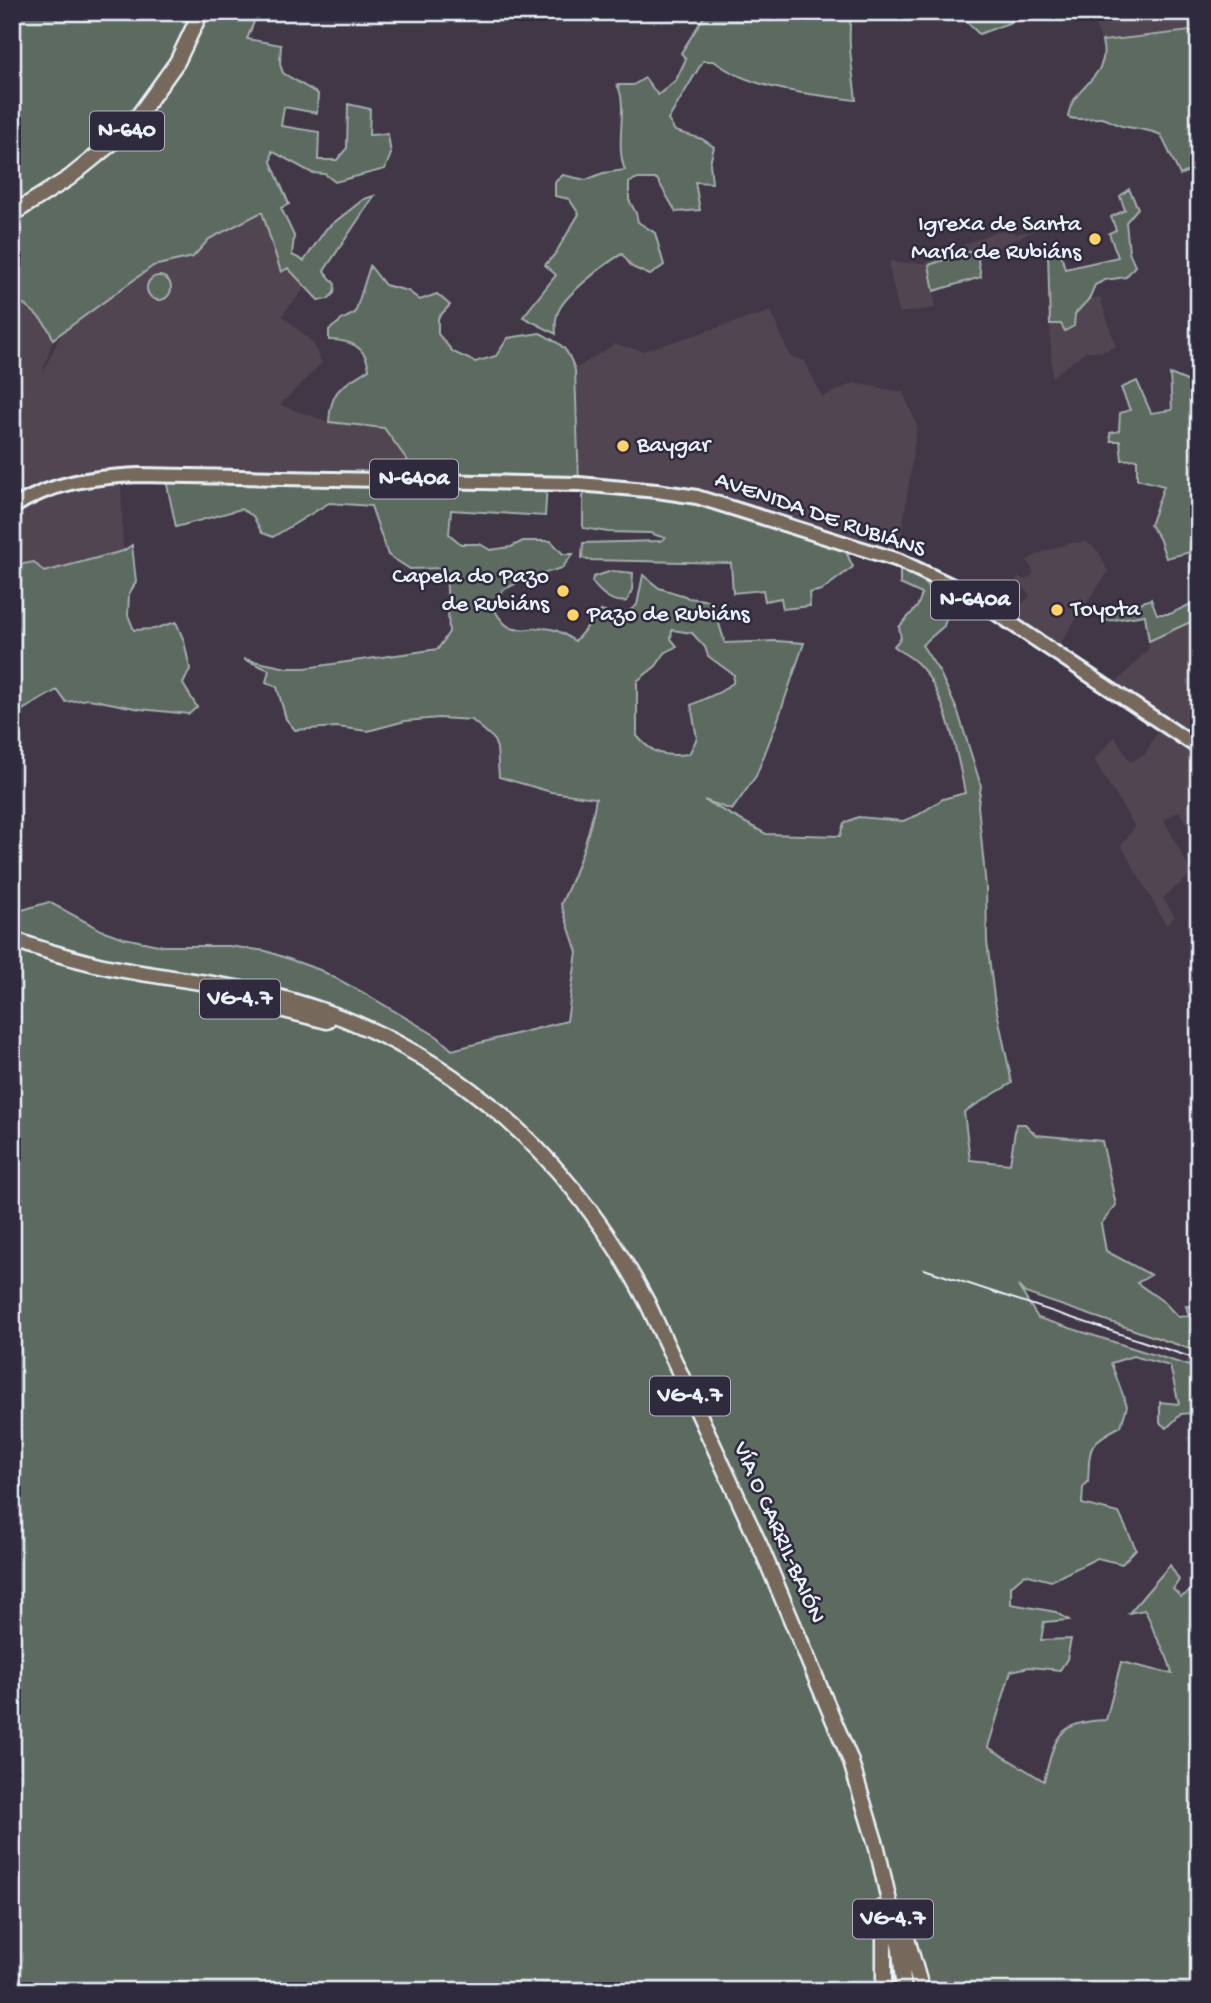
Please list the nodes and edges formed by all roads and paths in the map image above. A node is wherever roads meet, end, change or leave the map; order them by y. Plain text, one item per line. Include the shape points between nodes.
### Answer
1 (201, 12) edge
2 (12, 214) edge
3 (12, 511) edge
4 (1199, 748) edge
5 (12, 939) edge
6 (12, 947) edge
7 (458, 1081) junction
8 (850, 1759) junction
9 (877, 1848) junction
10 (884, 1991) edge
11 (904, 1991) edge
12 (922, 1991) edge

1 - 2 highway, N-640 via 177,62 128,130 69,178
3 - 4 main road, AVENIDA DE RUBIÁNS / N-640a via 51,487 139,475 579,484 697,497 898,560 961,590
5 - 7 highway, VÍA O CARRIL-BAIÓN / VG-4.7 via 100,965 310,1006 398,1044
6 - 7 highway, VÍA O CARRIL-BAIÓN / VG-4.7 via 120,977 219,994 332,1022
7 - 8 highway, VÍA O CARRIL-BAIÓN / VG-4.7 via 529,1138 556,1167 628,1266 761,1548
8 - 9 highway, VÍA O CARRIL-BAIÓN / VG-4.7
8 - 10 highway via 884,1925
9 - 11 highway, VÍA O CARRIL-BAIÓN / VG-4.7 via 900,1950
9 - 12 highway

